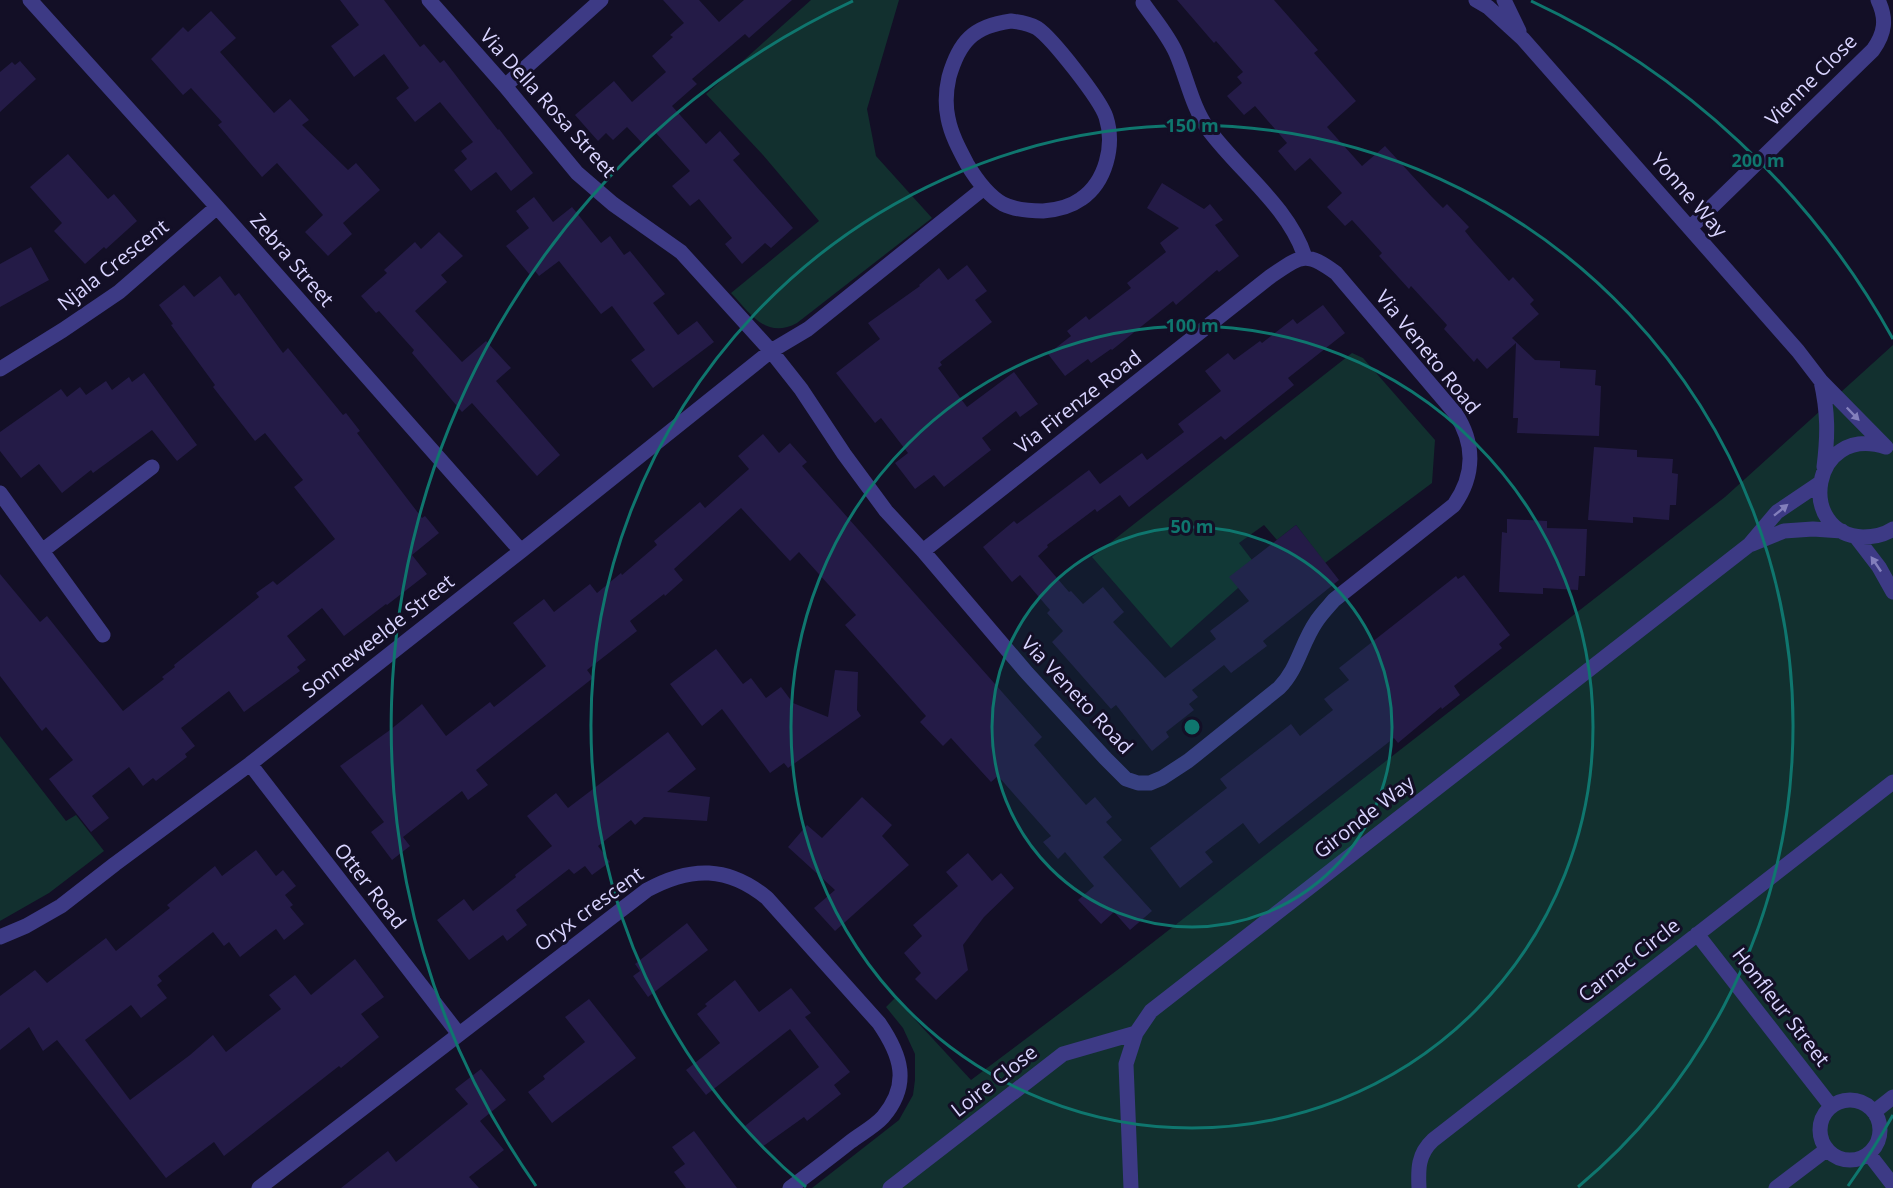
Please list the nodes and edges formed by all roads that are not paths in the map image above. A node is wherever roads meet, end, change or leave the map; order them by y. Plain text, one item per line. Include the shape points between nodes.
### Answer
1 (30, 0) edge
2 (429, 0) edge
3 (601, 0) edge
4 (1476, 0) edge
5 (1504, 0) edge
6 (1878, 0) edge
7 (1143, 3) dead end
8 (1523, 39) junction
9 (505, 86) junction
10 (984, 188) junction
11 (217, 207) junction
12 (1690, 228) junction
13 (1305, 257) junction
14 (771, 351) junction
15 (0, 369) edge
16 (1821, 381) junction
17 (1889, 449) edge
18 (152, 467) dead end
19 (1822, 476) junction
20 (0, 493) edge
21 (1893, 529) edge
22 (1842, 531) junction
23 (1856, 537) junction
24 (1749, 545) junction
25 (923, 550) junction
26 (42, 551) junction
27 (521, 551) junction
28 (1893, 592) edge
29 (103, 635) dead end
30 (249, 764) junction
31 (1893, 782) edge
32 (1697, 934) junction
33 (0, 937) edge
34 (458, 1033) junction
35 (1136, 1033) junction
36 (1893, 1097) edge
37 (1831, 1106) junction
38 (1874, 1112) junction
39 (1826, 1150) junction
40 (1869, 1154) junction
41 (1893, 1185) edge
42 (259, 1188) edge
43 (790, 1188) edge
44 (890, 1188) edge
45 (1131, 1188) edge
46 (1419, 1188) edge
47 (1776, 1188) edge

1 - 11 street, Zebra Street
2 - 9 street, Via Della Rosa Street
3 - 9 street
4 - 8 street, Yonne Way
5 - 8 street, Yonne Way
6 - 12 street, Vienne Close via 1883,31 1873,50
7 - 13 street via 1170,41 1208,129 1288,221
8 - 12 street, Yonne Way
9 - 14 street, Via Della Rosa Street via 583,179 681,252
10 - 10 street via 951,131 946,100 948,82 954,58 971,36 995,23 1024,23 1038,29 1051,43 1101,106 1110,135 1107,159 1094,188 1066,207 1042,211 1017,209 1003,204
10 - 14 street, Sonneweelde Street via 808,329
11 - 15 street, Njala Crescent via 119,292
11 - 27 street, Zebra Street
12 - 16 street, Yonne Way
13 - 25 street, Via Firenze Road via 1271,276
13 - 25 street, Via Veneto Road via 1336,273 1455,413 1470,445 1468,477 1454,505 1323,612 1290,677 1280,688 1188,761 1150,783 1126,779 1027,673
14 - 25 street, Via Veneto Road via 865,484
14 - 27 street, Sonneweelde Street
16 -> 17 street, Yonne Way
16 - 19 street, Yonne Way via 1828,426
17 - 19 street via 1871,443 1855,444 1829,461
18 - 26 street
19 - 22 street, Yonne Way via 1821,506
24 -> 19 street via 1777,512
20 - 26 street
21 - 23 street via 1872,537
22 - 23 street
22 - 24 street via 1784,531
28 -> 23 street
24 - 35 street, Gironde Way via 1162,1001
26 - 29 street
27 - 30 street, Sonneweelde Street
30 - 33 street, Sonneweelde Street via 61,906
30 - 34 street, Otter Road
31 - 32 street, Carnac Circle
32 - 37 street, Honfleur Street
32 - 46 street, Carnac Circle via 1433,1140 1419,1162
34 - 42 street, Oryx crescent
34 - 43 street, Oryx crescent via 663,881 701,872 752,885 879,1023 893,1043 900,1063 895,1098 882,1117
35 - 44 street, Loire Close via 1063,1054
35 - 45 street, Gironde Way via 1129,1049 1125,1079
36 - 38 street
37 - 38 street via 1854,1100
37 - 39 street via 1820,1126 1820,1139
38 - 40 street via 1880,1126 1879,1142
39 - 40 street via 1846,1161
39 - 47 street
40 - 41 street

